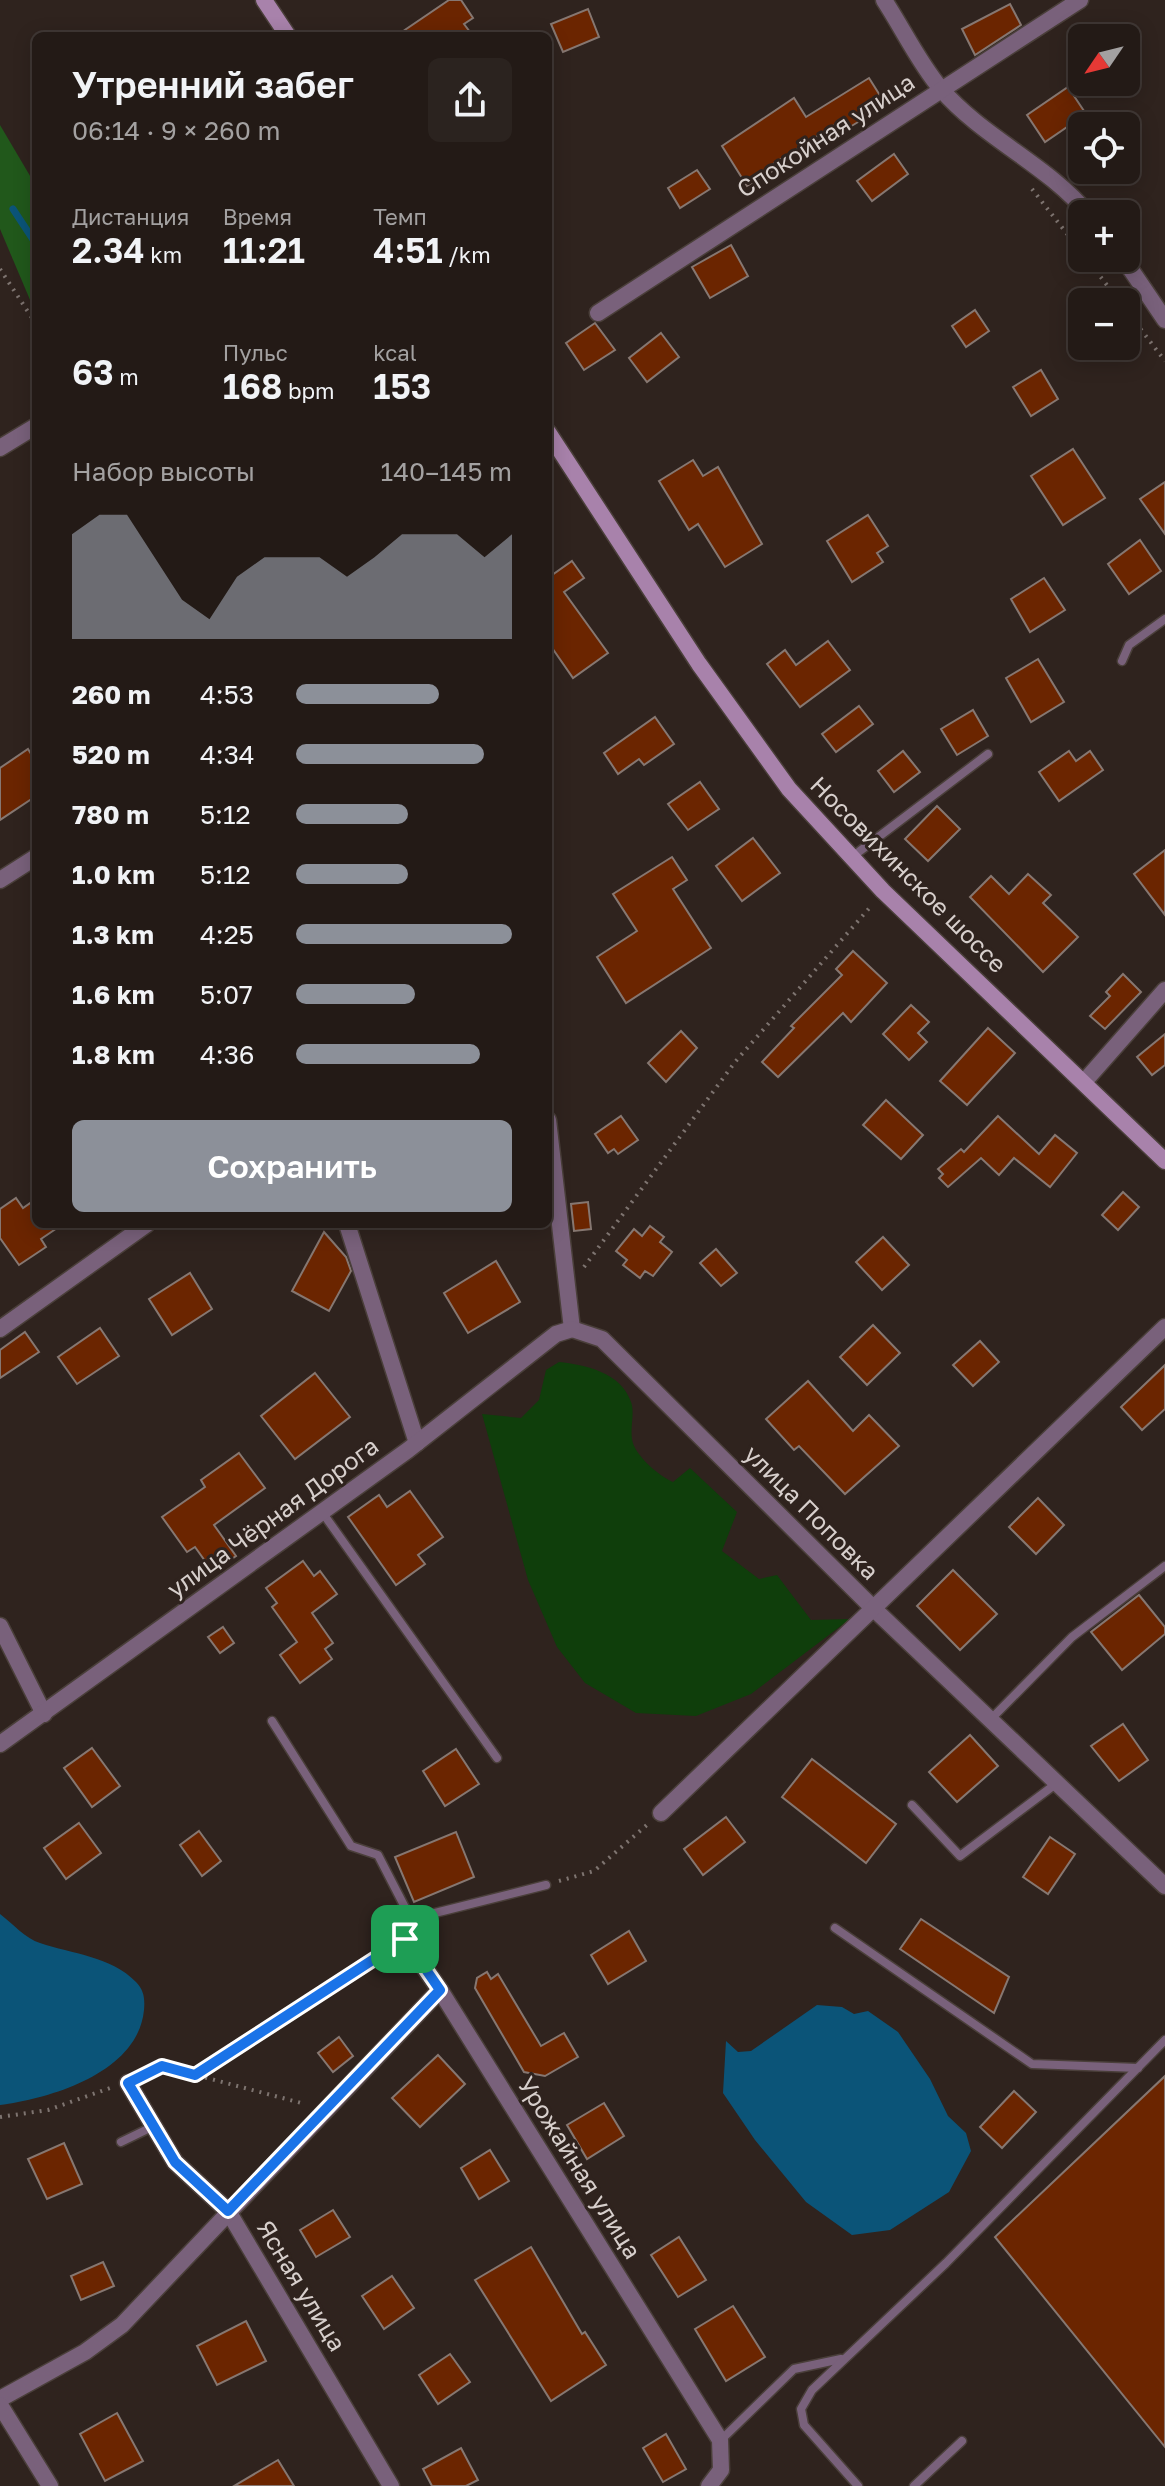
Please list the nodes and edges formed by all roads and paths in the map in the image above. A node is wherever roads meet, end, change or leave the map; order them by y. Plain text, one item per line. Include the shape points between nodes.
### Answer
1 (264, 0) edge
2 (884, 0) edge
3 (1080, 0) edge
4 (285, 32) edge
5 (941, 89) junction
6 (1078, 200) edge
7 (0, 269) edge
8 (1097, 272) edge
9 (1132, 272) edge
10 (1109, 288) edge
11 (598, 313) dead end
12 (32, 318) edge
13 (1165, 320) edge
14 (1140, 328) edge
15 (1165, 361) edge
16 (32, 428) edge
17 (552, 438) edge
18 (0, 448) edge
19 (1165, 619) edge
20 (1122, 661) dead end
21 (988, 754) dead end
22 (851, 857) junction
23 (32, 860) edge
24 (0, 880) edge
25 (883, 891) junction
26 (1165, 990) edge
27 (1084, 1082) junction
28 (552, 1160) edge
29 (1165, 1161) edge
30 (141, 1228) edge
31 (348, 1228) edge
32 (565, 1291) junction
33 (1165, 1327) edge
34 (0, 1329) edge
35 (572, 1329) junction
36 (417, 1443) junction
37 (322, 1512) junction
38 (1165, 1566) edge
39 (874, 1609) junction
40 (0, 1626) edge
41 (44, 1714) junction
42 (991, 1719) junction
43 (272, 1721) dead end
44 (0, 1744) edge
45 (497, 1758) dead end
46 (1057, 1783) junction
47 (912, 1805) dead end
48 (661, 1813) joint
49 (546, 1885) joint
50 (1165, 1886) edge
51 (402, 1922) junction
52 (835, 1928) dead end
53 (405, 1939) junction
54 (440, 1990) junction
55 (1165, 2040) edge
56 (1138, 2068) junction
57 (195, 2075) junction
58 (128, 2083) junction
59 (327, 2110) junction
60 (0, 2117) edge
61 (154, 2126) junction
62 (121, 2142) dead end
63 (228, 2211) junction
64 (842, 2358) junction
65 (0, 2399) edge
66 (0, 2405) edge
67 (720, 2440) junction
68 (962, 2441) dead end
69 (50, 2486) edge
70 (391, 2486) edge
71 (709, 2486) edge
72 (858, 2486) edge
73 (914, 2486) edge

1 - 4 main road
2 - 5 street
3 - 5 street, Спокойная улица
5 - 6 street
5 - 11 street, Спокойная улица
7 - 12 path
8 - 10 path
9 - 13 street
14 - 15 path
16 - 18 street
17 - 22 main road, Носовихинское шоссе via 752,742
19 - 20 lane via 1129,645
21 - 22 lane
22 - 25 main road, Носовихинское шоссе
23 - 24 street
25 - 27 main road, Носовихинское шоссе
25 - 32 path via 735,1062
26 - 27 street
27 - 29 main road, Носовихинское шоссе
28 - 32 street
30 - 34 street
31 - 36 street
32 - 35 street
33 - 39 street
35 - 36 street, улица Чёрная Дорога via 556,1334
35 - 39 street, улица Поповка via 602,1339
36 - 37 street, улица Чёрная Дорога
37 - 41 street, улица Чёрная Дорога
37 - 45 lane
38 - 42 lane via 1072,1637
39 - 42 street, улица Поповка
39 - 48 street
40 - 41 street
41 - 44 street, улица Чёрная Дорога
42 - 46 street, улица Поповка
43 - 51 lane via 351,1846 378,1855
46 - 47 lane via 960,1856
46 - 50 street, улица Поповка
48 - 49 path via 594,1871
49 - 51 lane
51 - 53 street, Урожайная улица
52 - 56 lane via 1032,2064
53 - 54 street, Урожайная улица
53 - 57 path
54 - 59 street
54 - 67 street, Урожайная улица
55 - 56 lane
56 - 64 lane via 946,2263
57 - 58 path via 162,2066
57 - 59 path
58 - 60 path via 48,2110
58 - 61 street, Ясная улица
59 - 63 street
61 - 62 lane
61 - 63 street, Ясная улица via 175,2162
63 - 65 street via 122,2325
63 - 70 street, Ясная улица
64 - 67 lane via 794,2369
64 - 72 lane via 801,2409 804,2425
66 - 69 street
67 - 71 street via 721,2470
68 - 73 lane

